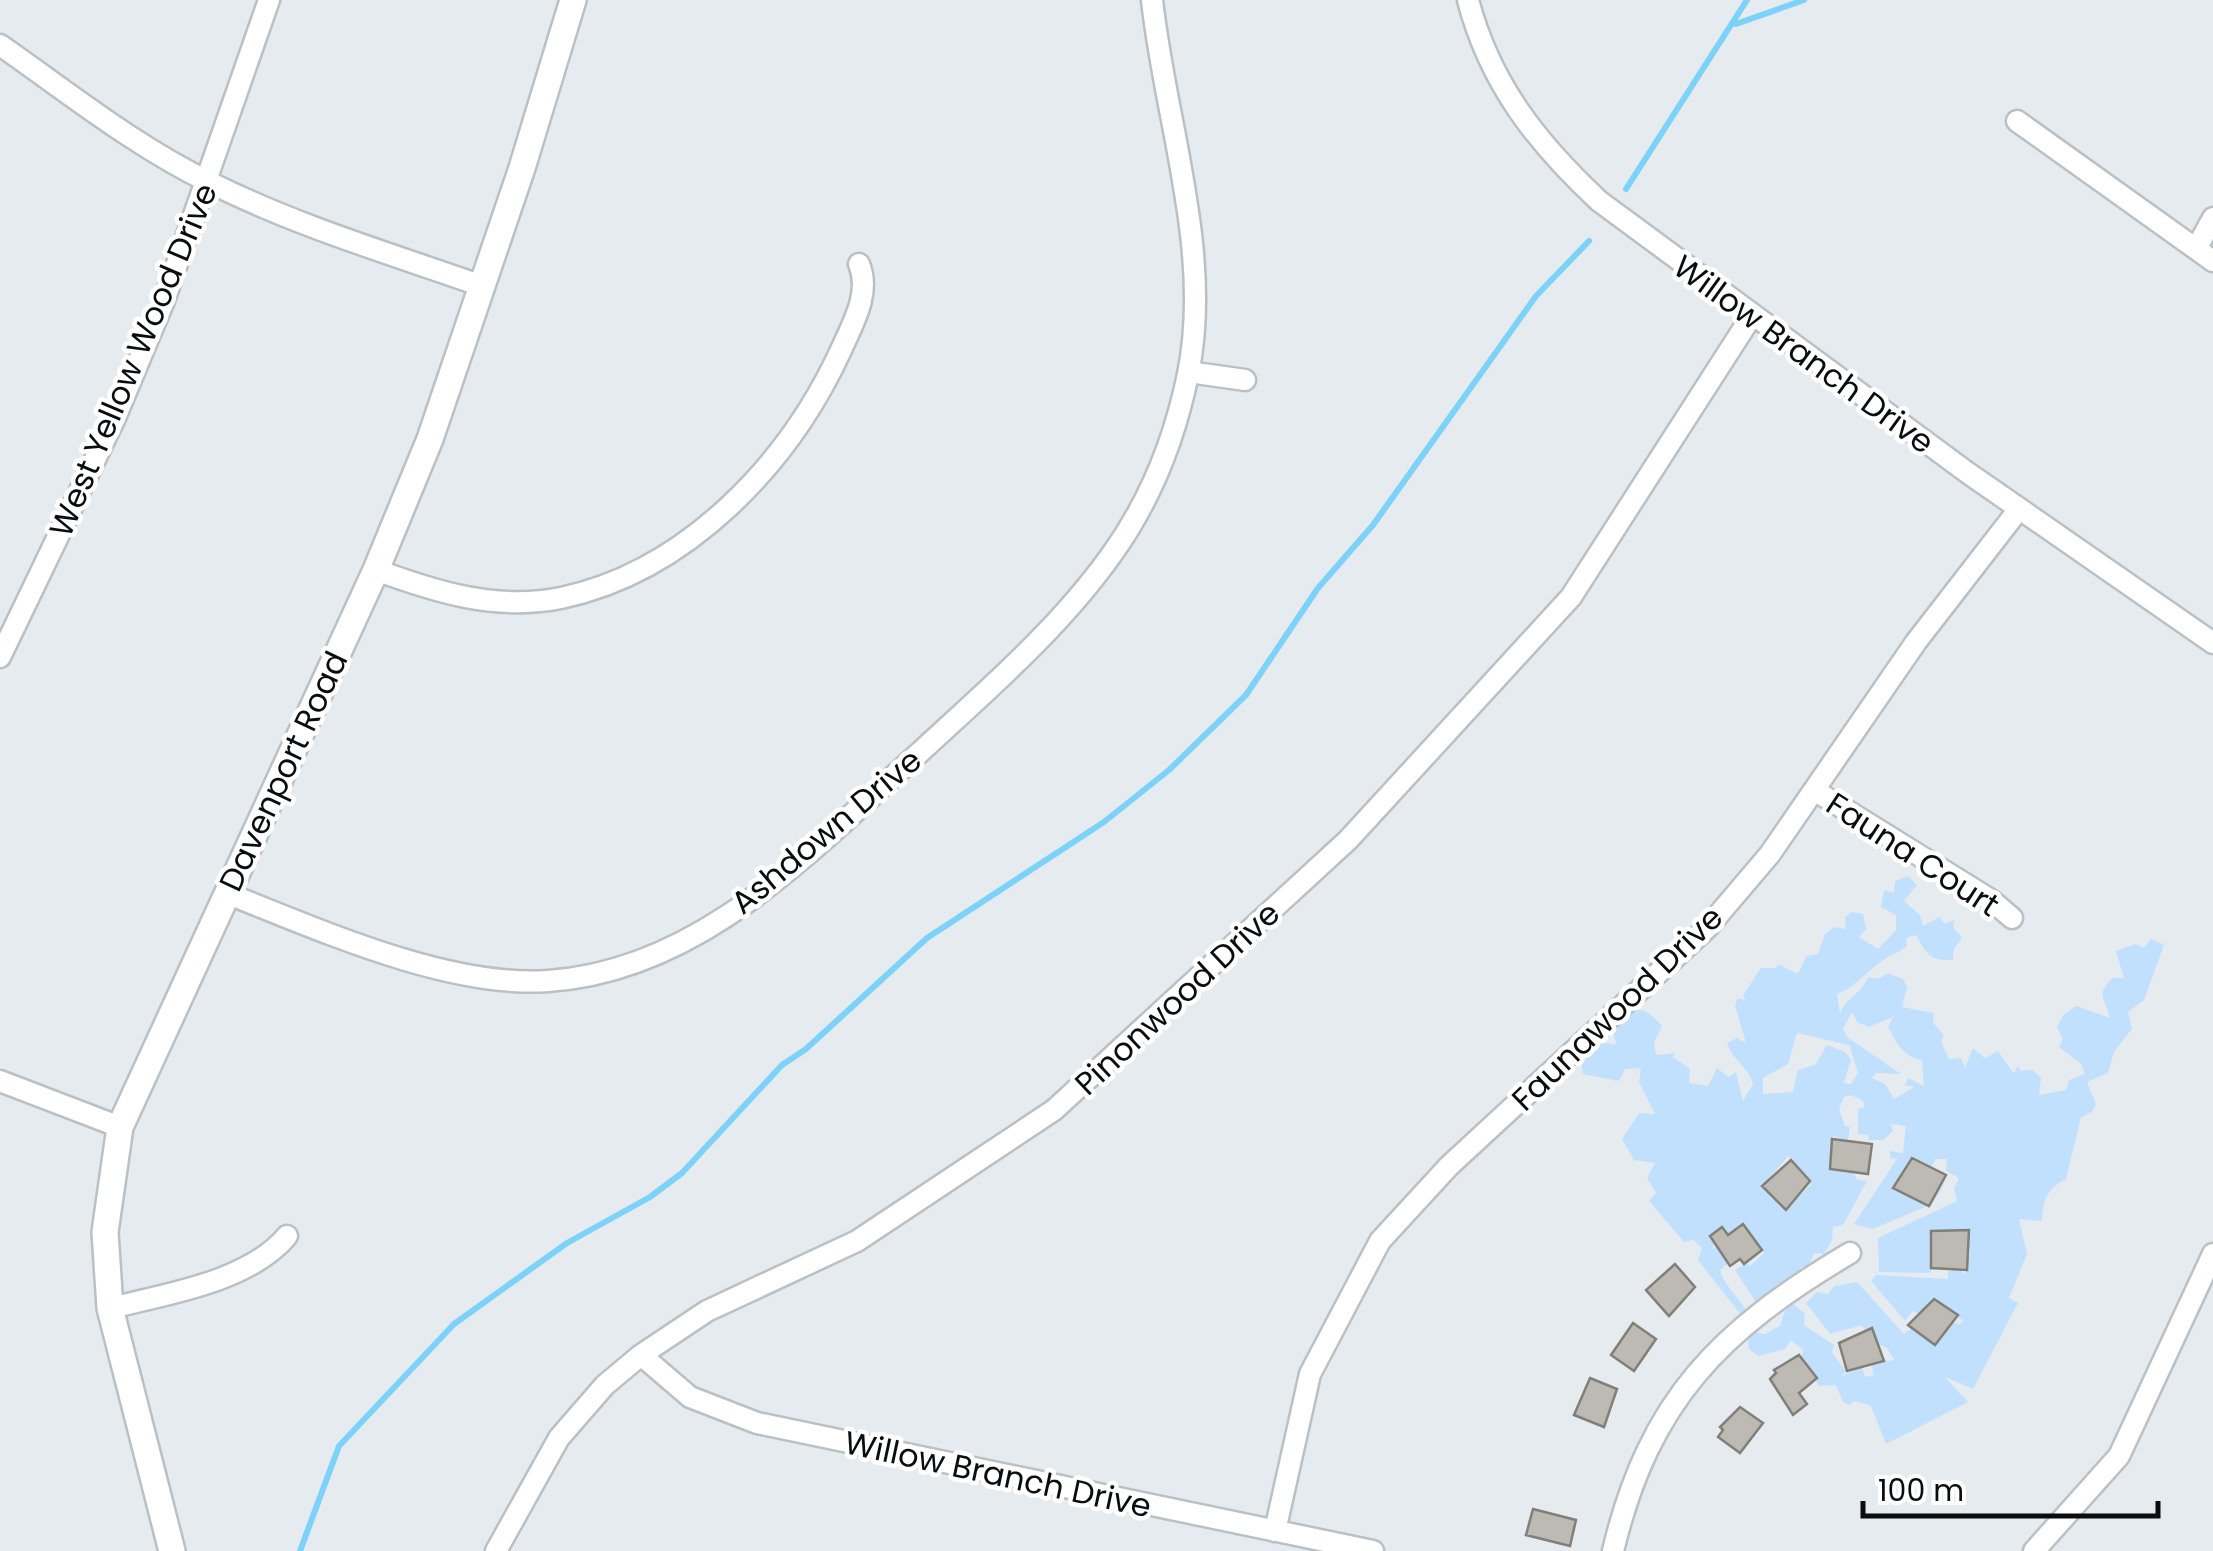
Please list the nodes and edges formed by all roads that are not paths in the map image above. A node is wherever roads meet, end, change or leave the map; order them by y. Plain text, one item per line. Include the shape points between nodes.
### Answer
1 (269, 0) edge
2 (573, 0) edge
3 (1152, 0) edge
4 (1468, 0) edge
5 (0, 46) edge
6 (2017, 120) dead end
7 (209, 182) junction
8 (2213, 218) edge
9 (2204, 255) edge
10 (859, 264) dead end
11 (482, 286) junction
12 (1750, 317) junction
13 (1189, 372) junction
14 (1246, 380) dead end
15 (2019, 508) junction
16 (376, 570) junction
17 (2213, 642) edge
18 (0, 657) edge
19 (1814, 790) junction
20 (226, 893) junction
21 (2012, 918) dead end
22 (0, 1081) edge
23 (120, 1127) junction
24 (287, 1236) dead end
25 (1850, 1253) dead end
26 (2213, 1254) edge
27 (110, 1308) junction
28 (641, 1355) junction
29 (1275, 1531) junction
30 (172, 1551) edge
31 (496, 1551) edge
32 (1373, 1551) edge
33 (1613, 1551) edge
34 (2034, 1551) edge

1 - 7 street, West Yellow Wood Drive
2 - 11 street, Davenport Road
3 - 13 street, Ashdown Drive via 1188,230 1194,303
4 - 12 street, Willow Branch Drive via 1495,78 1564,170
5 - 7 street
6 - 9 street
7 - 11 street via 334,235
7 - 18 street, West Yellow Wood Drive via 114,418
8 - 9 street
10 - 16 street via 864,285 854,321 809,413 742,494 668,552 597,588 524,603 455,596
11 - 16 street, Davenport Road
12 - 15 street, Willow Branch Drive
12 - 28 street, Pinonwood Drive via 1571,597 1320,866 1054,1110 871,1232 707,1311
13 - 14 street
13 - 20 street, Ashdown Drive via 1167,453 1148,493 1071,606 800,860 695,936 603,972 498,982 448,972
15 - 17 street, Willow Branch Drive
15 - 19 street, Faunawood Drive
16 - 20 street, Davenport Road
19 - 21 street, Fauna Court
19 - 29 street, Faunawood Drive via 1708,927 1449,1166 1380,1241 1310,1374
20 - 23 street, Davenport Road
22 - 23 street
23 - 27 street, Davenport Road via 104,1232
24 - 27 street via 245,1268
25 - 33 street via 1770,1305 1700,1365 1643,1462
26 - 34 street via 2119,1456
27 - 30 street, Davenport Road
28 - 29 street, Willow Branch Drive via 690,1396 758,1423
28 - 31 street, Pinonwood Drive via 559,1438
29 - 32 street, Willow Branch Drive

